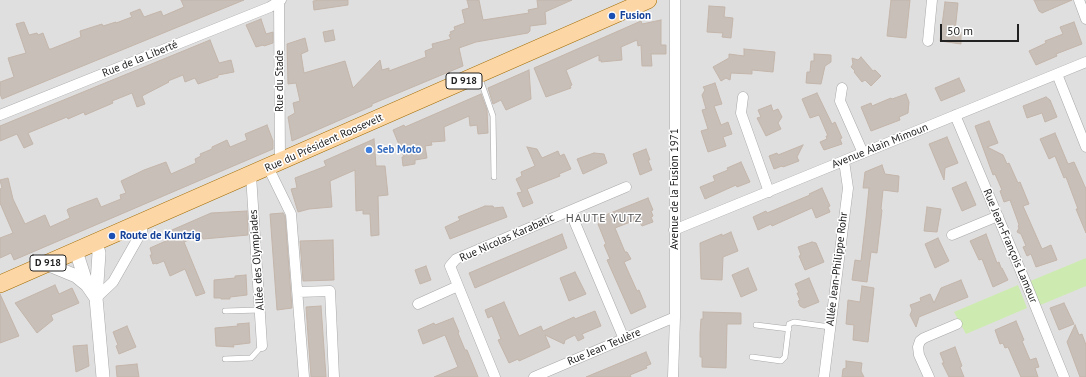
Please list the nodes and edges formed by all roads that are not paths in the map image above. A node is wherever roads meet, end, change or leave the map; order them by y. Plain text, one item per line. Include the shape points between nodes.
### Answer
1 (279, 0) edge
2 (648, 0) edge
3 (675, 0) edge
4 (932, 0) edge
5 (1079, 0) edge
6 (1086, 19) edge
7 (928, 42) dead end
8 (1086, 62) edge
9 (1056, 74) junction
10 (478, 75) junction
11 (842, 88) dead end
12 (743, 98) dead end
13 (0, 115) edge
14 (955, 116) junction
15 (1086, 147) edge
16 (863, 153) junction
17 (844, 161) junction
18 (274, 165) junction
19 (251, 175) junction
20 (494, 177) dead end
21 (626, 188) dead end
22 (768, 192) junction
23 (570, 211) junction
24 (998, 216) junction
25 (143, 222) junction
26 (674, 230) junction
27 (952, 235) dead end
28 (96, 243) junction
29 (76, 251) junction
30 (47, 264) junction
31 (0, 284) edge
32 (87, 285) junction
33 (458, 286) junction
34 (298, 292) junction
35 (96, 298) junction
36 (418, 304) dead end
37 (260, 310) junction
38 (224, 311) dead end
39 (675, 317) junction
40 (957, 324) dead end
41 (756, 325) dead end
42 (830, 327) junction
43 (789, 329) junction
44 (624, 339) junction
45 (262, 346) joint
46 (752, 357) dead end
47 (225, 359) dead end
48 (103, 377) edge
49 (304, 377) edge
50 (334, 377) edge
51 (495, 377) edge
52 (534, 377) edge
53 (673, 377) edge
54 (824, 377) edge
55 (929, 377) edge
56 (1064, 377) edge

1 - 13 street, Rue de la Liberté via 262,10
1 - 18 street, Rue du Stade
2 - 10 main road, Rue du Président Roosevelt / D 918
3 - 26 street, Avenue de la Fusion 1971
4 - 7 street
5 - 6 street
8 - 9 street, Avenue Alain Mimoun
9 - 14 street, Avenue Alain Mimoun
9 - 15 street
10 - 18 main road, Rue du Président Roosevelt / D 918
10 - 20 lane via 493,116
11 - 16 street via 840,101
12 - 22 street via 741,114
14 - 16 street, Avenue Alain Mimoun
14 - 24 street, Rue Jean-François Lamour
16 - 17 street, Avenue Alain Mimoun
17 - 22 street, Avenue Alain Mimoun
17 - 42 street, Allée Jean-Philippe Rohr via 848,188
18 - 19 main road, Rue du Président Roosevelt / D 918
18 - 34 street via 292,214
19 - 25 main road, Rue du Président Roosevelt / D 918
19 - 37 street, Allée des Olympiades
21 - 23 street
22 - 26 street, Avenue Alain Mimoun
23 - 33 street, Rue Nicolas Karabatic via 456,259 450,266
23 - 44 street
24 - 27 street
24 - 56 street, Rue Jean-François Lamour
25 - 28 main road, Rue du Président Roosevelt / D 918
25 - 35 street via 142,231 113,282
26 - 39 street, Avenue de la Fusion 1971
28 - 29 main road, Rue du Président Roosevelt / D 918
28 - 35 street via 100,253
29 - 30 main road, Rue du Président Roosevelt / D 918
29 - 32 street
30 - 31 main road, Rue du Président Roosevelt / D 918
30 - 32 street via 76,276
32 - 35 street
33 - 36 street
33 - 51 street, Rue Nicolas Karabatic
34 - 49 street
34 - 50 street via 330,291
35 - 48 street
37 - 38 lane
37 - 45 street, Allée des Olympiades
39 - 44 street, Rue Jean Teulère
39 - 53 street, Avenue de la Fusion 1971
40 - 55 street via 920,341 919,355
41 - 43 lane
42 - 43 lane via 794,322 789,324
42 - 54 street, Allée Jean-Philippe Rohr
43 - 46 lane via 782,361
44 - 52 street, Rue Jean Teulère
45 - 47 lane via 251,358

